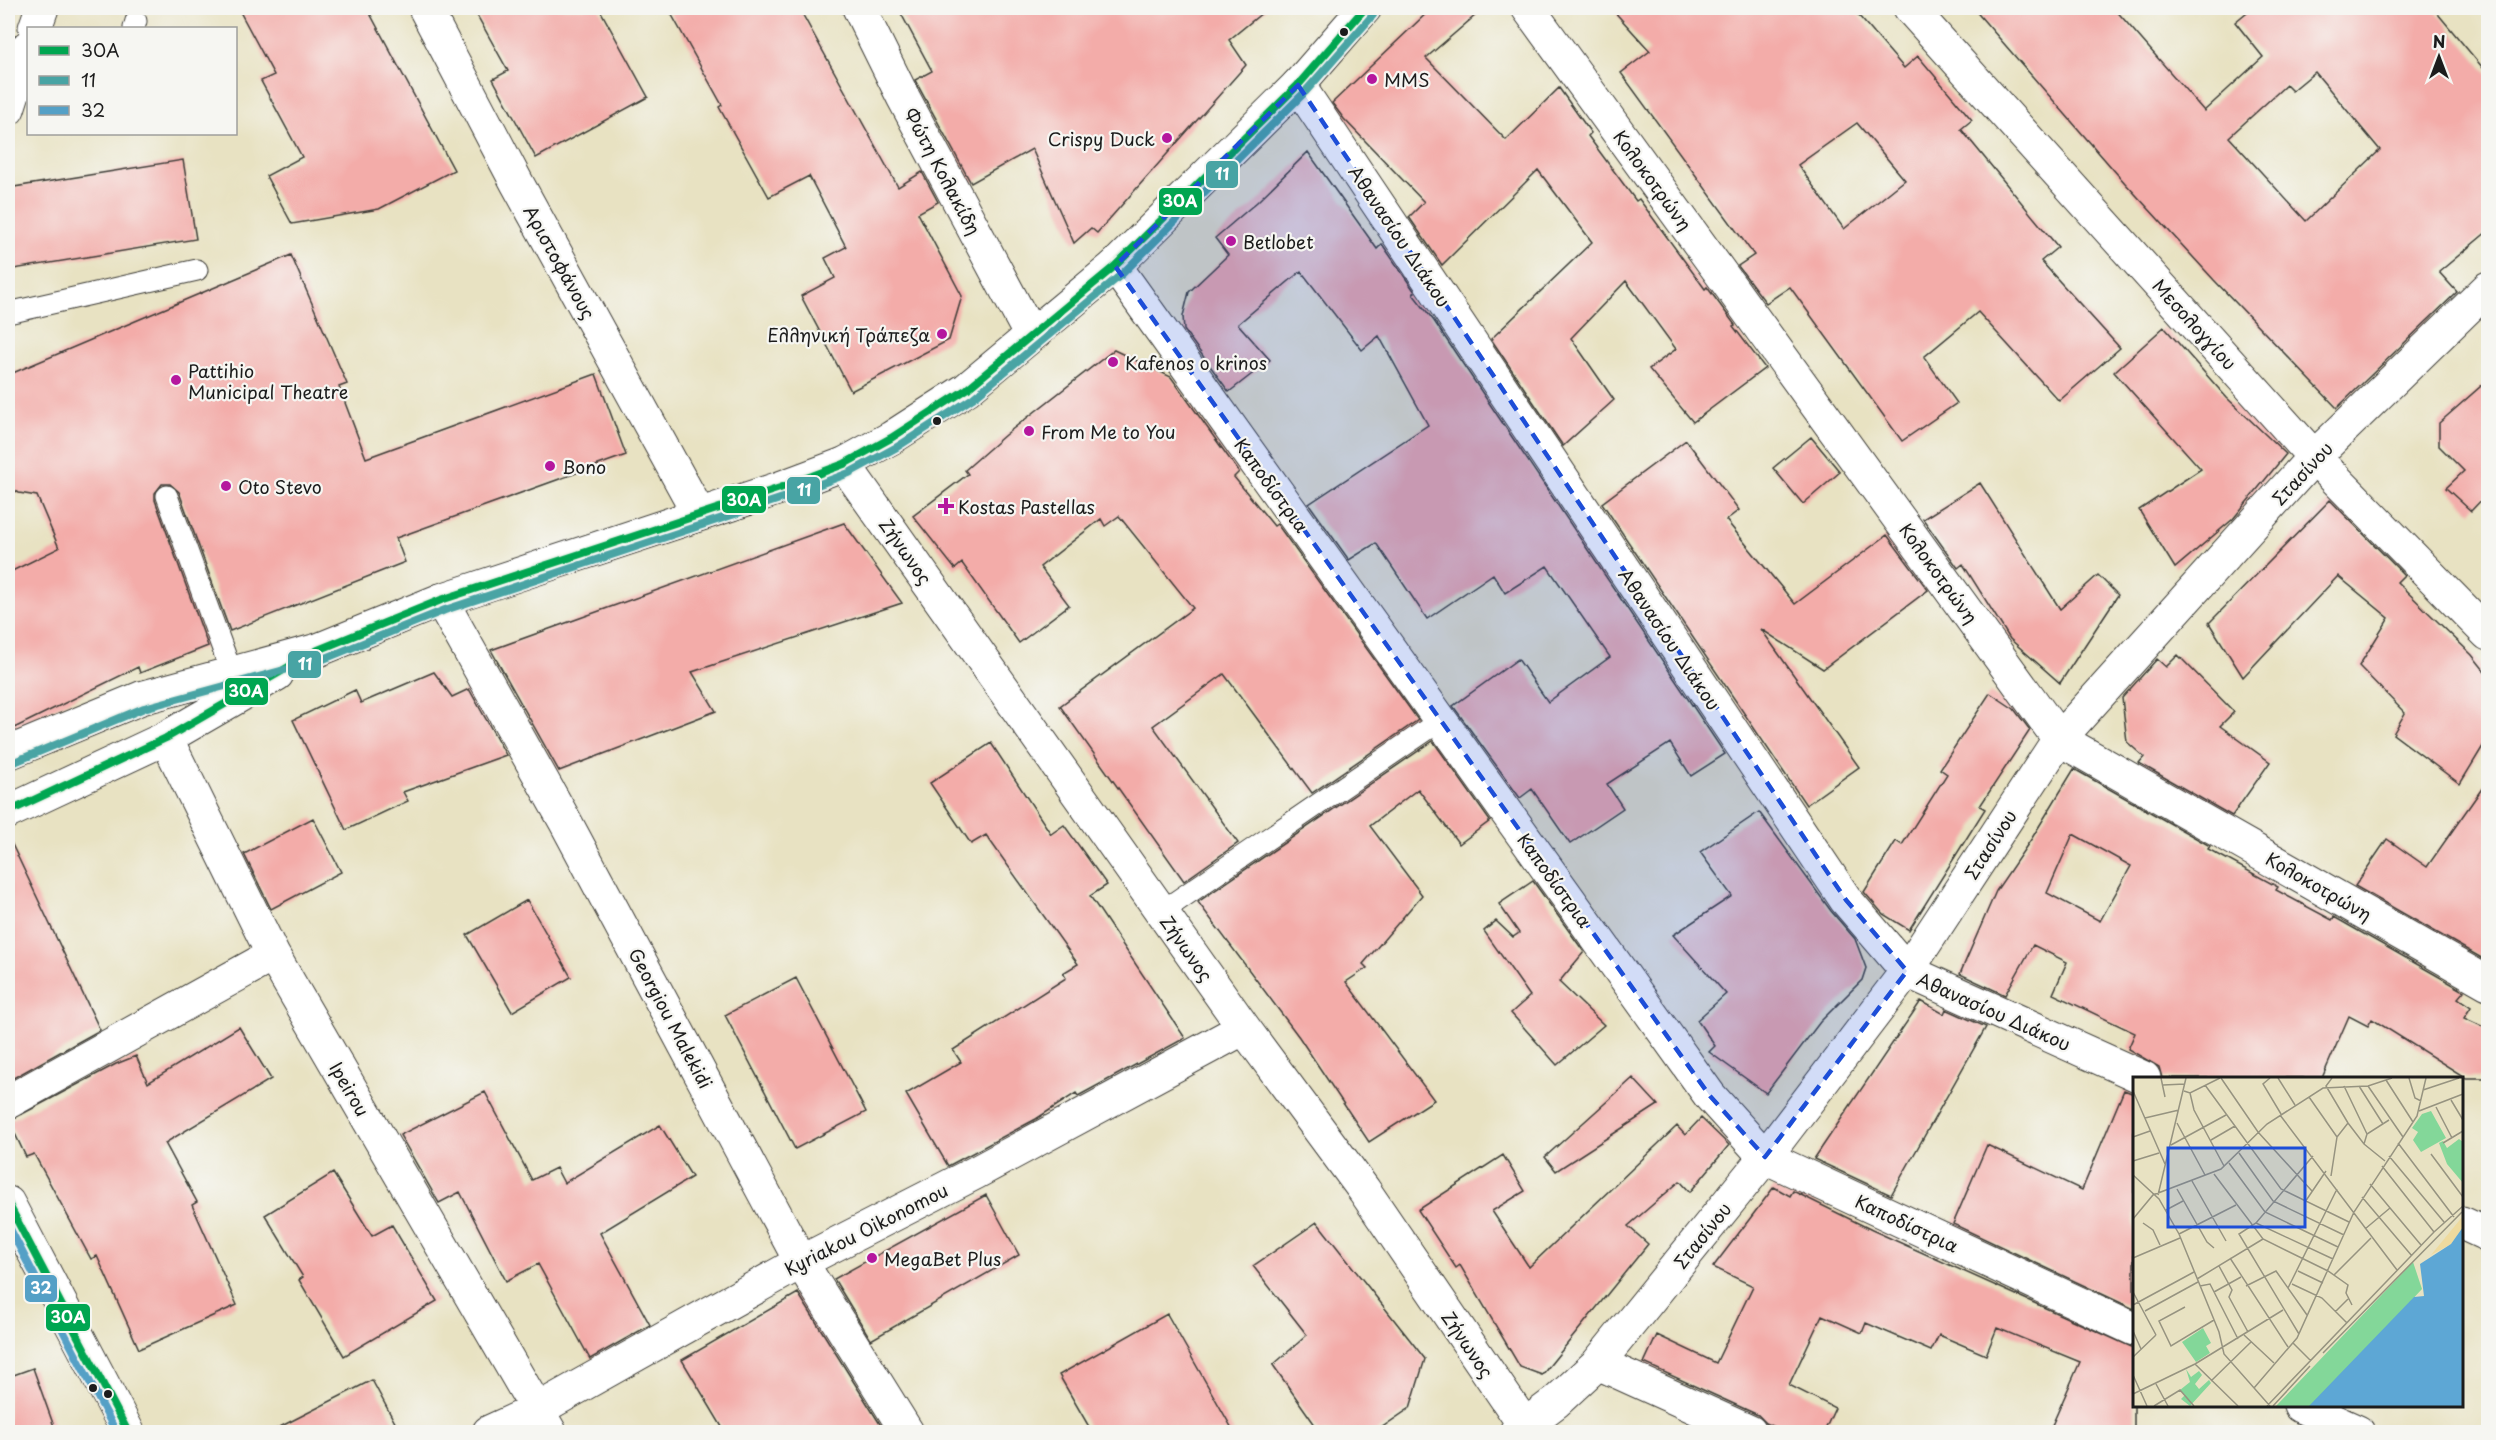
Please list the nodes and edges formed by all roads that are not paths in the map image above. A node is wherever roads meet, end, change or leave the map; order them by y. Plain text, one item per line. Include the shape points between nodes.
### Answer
1 (42, 8) edge
2 (425, 8) edge
3 (859, 8) edge
4 (1365, 8) edge
5 (1528, 8) edge
6 (1910, 8) edge
7 (35, 27) edge
8 (27, 52) edge
9 (1298, 85) junction
10 (15, 106) edge
11 (1115, 266) junction
12 (197, 270) dead end
13 (2488, 288) edge
14 (8, 313) edge
15 (1030, 334) junction
16 (2314, 457) junction
17 (844, 464) junction
18 (167, 496) dead end
19 (699, 514) junction
20 (441, 600) junction
21 (2488, 634) edge
22 (318, 651) junction
23 (232, 674) junction
24 (1441, 720) junction
25 (166, 738) junction
26 (2059, 739) junction
27 (8, 753) edge
28 (8, 812) edge
29 (1161, 912) junction
30 (273, 955) junction
31 (1907, 971) junction
32 (2488, 983) edge
33 (1244, 1028) junction
34 (2142, 1077) edge
35 (8, 1102) edge
36 (1765, 1157) junction
37 (8, 1203) edge
38 (2463, 1223) edge
39 (2488, 1235) edge
40 (801, 1262) junction
41 (2133, 1329) edge
42 (1598, 1363) junction
43 (2302, 1407) edge
44 (543, 1421) edge
45 (1523, 1431) edge
46 (129, 1432) edge
47 (489, 1432) edge
48 (907, 1432) edge
49 (1750, 1432) edge
50 (2358, 1432) edge

1 - 7 street
2 - 19 street, Αριστοφάνους
3 - 15 street, Φώτη Κολακίδη
4 - 9 street
5 - 26 street, Κολοκοτρώνη
6 - 16 street, Μεσολογγίου
8 - 10 street
9 - 11 street
9 - 31 street, Αθανασίου Διάκου via 1846,900
11 - 15 street
11 - 24 street, Καποδίστρια
12 - 14 lane
13 - 16 street, Στασίνου
15 - 17 street via 967,389
16 - 21 street, Μεσολογγίου
16 - 26 street, Στασίνου
17 - 19 street
17 - 29 street, Ζήνωνος
18 - 23 lane
19 - 20 street
20 - 22 street
20 - 40 street, Georgiou Malekidi via 565,820
22 - 23 street
22 - 25 street
23 - 27 street via 141,698
24 - 29 lane
24 - 36 street, Καποδίστρια via 1710,1096
25 - 28 street
25 - 30 street, Ipeirou
26 - 31 street, Στασίνου
26 - 32 street, Κολοκοτρώνη
29 - 33 street, Ζήνωνος
30 - 35 street
30 - 44 street, Ipeirou
31 - 34 street, Αθανασίου Διάκου
31 - 36 street, Στασίνου
33 - 40 street, Kyriakou Oikonomou
33 - 45 street, Ζήνωνος via 1364,1190
36 - 41 street, Καποδίστρια
36 - 42 street, Στασίνου
37 - 46 street
38 - 39 street
40 - 44 street, Kyriakou Oikonomou
40 - 48 street, Georgiou Malekidi
42 - 45 street, Στασίνου
42 - 49 street
43 - 50 street
44 - 47 street, Kyriakou Oikonomou

